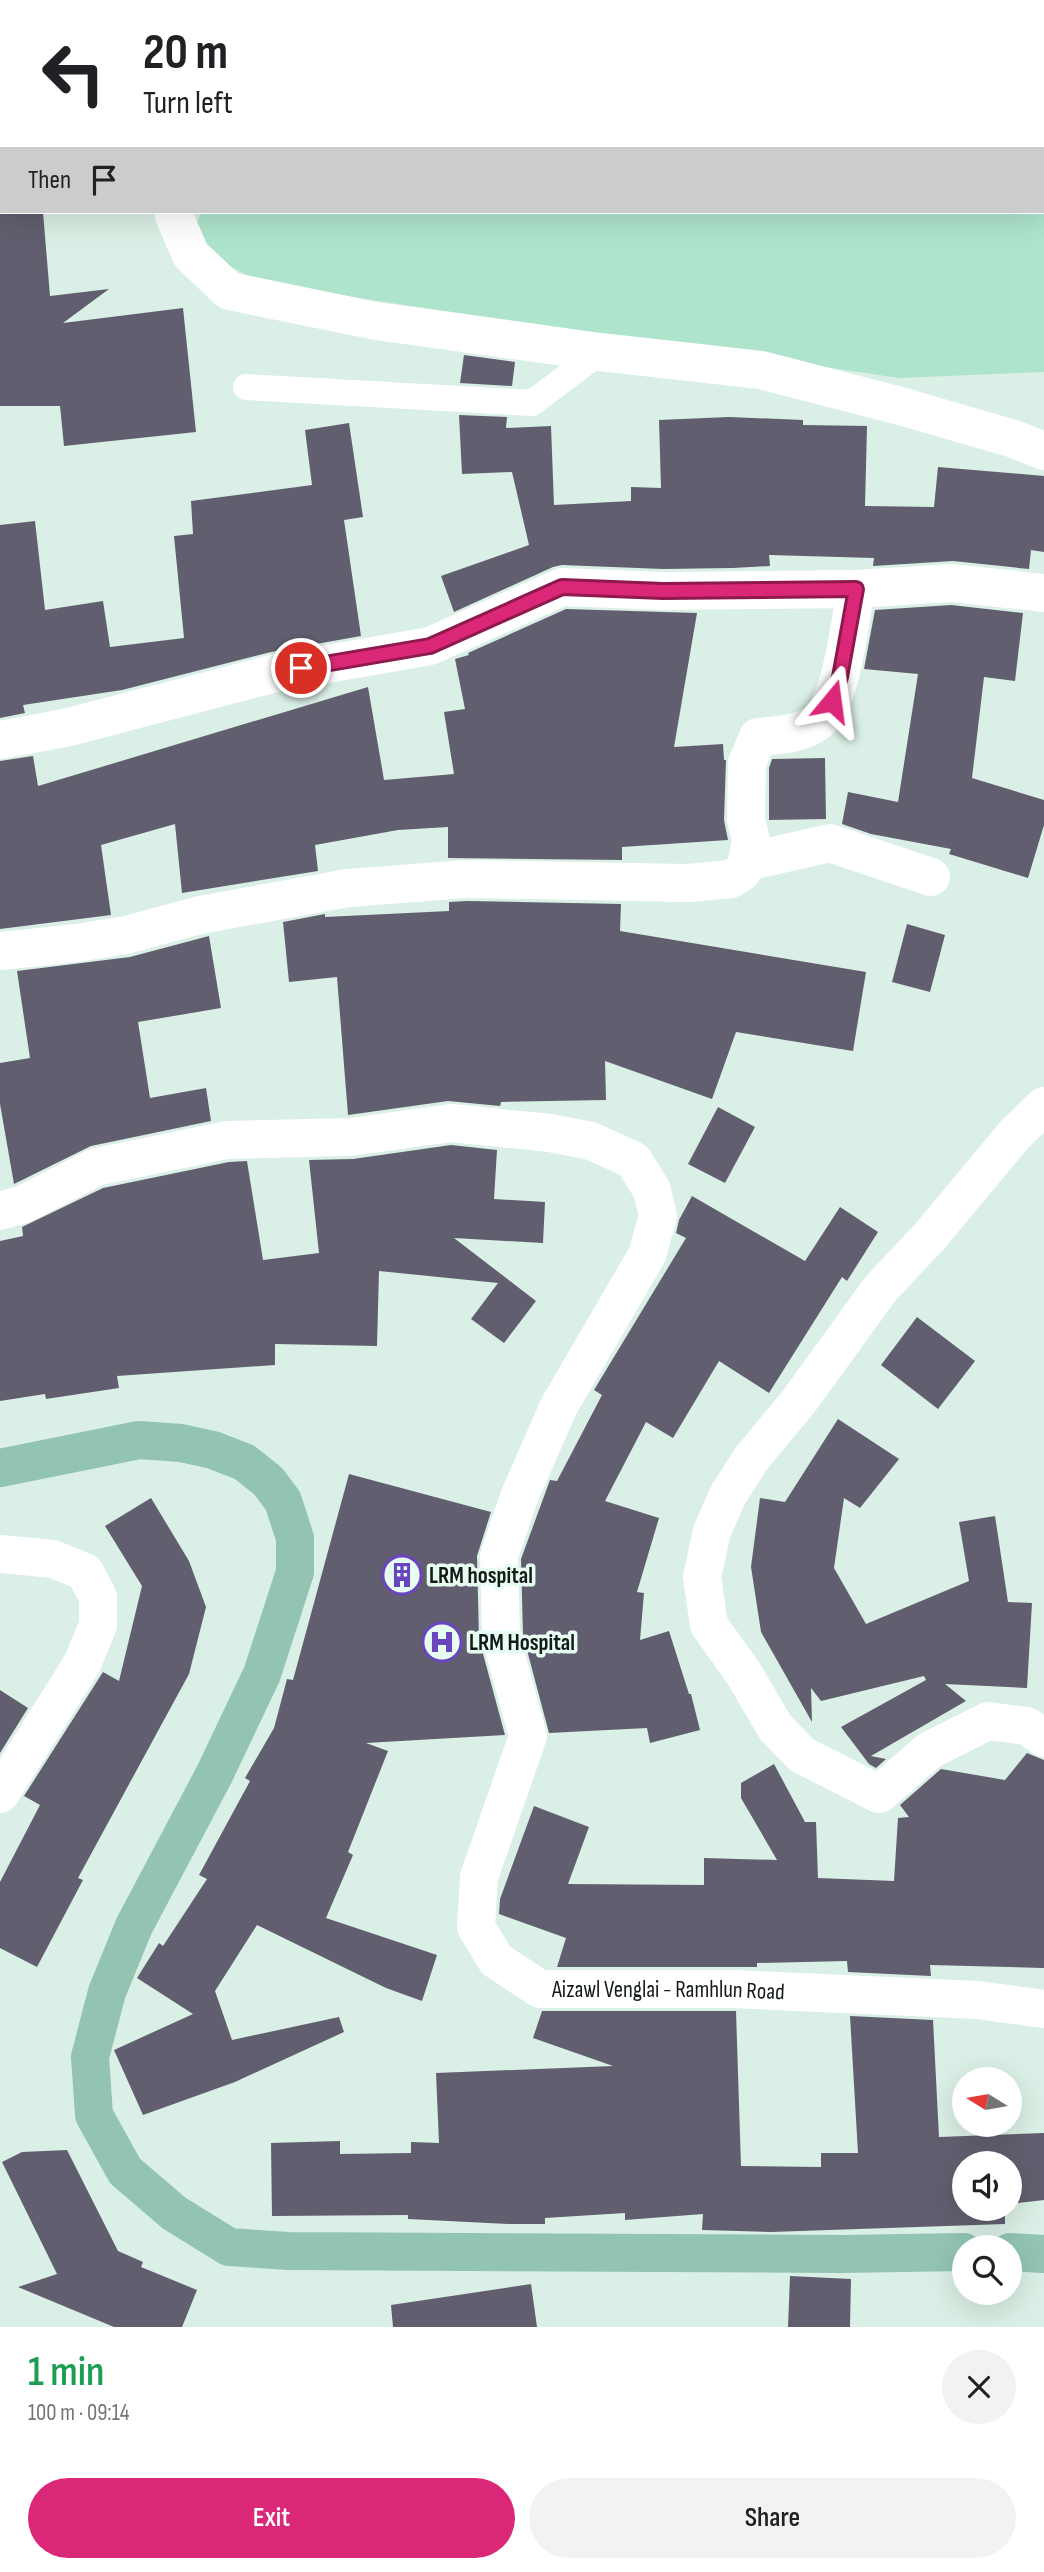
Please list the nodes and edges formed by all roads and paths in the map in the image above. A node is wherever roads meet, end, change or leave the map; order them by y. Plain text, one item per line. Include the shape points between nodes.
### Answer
1 (174, 214) edge
2 (600, 352) junction
3 (246, 387) dead end
4 (1044, 451) edge
5 (856, 589) junction
6 (1044, 593) edge
7 (0, 740) edge
8 (747, 862) junction
9 (931, 877) dead end
10 (0, 951) edge
11 (1044, 1106) edge
12 (0, 1211) edge
13 (0, 1468) edge
14 (0, 1554) edge
15 (1044, 1738) edge
16 (0, 1794) edge
17 (1044, 2009) edge
18 (952, 2252) edge
19 (1022, 2253) edge
20 (1044, 2254) edge

1 - 2 street via 191,255 229,291 376,321
2 - 3 lane via 532,403
2 - 4 street via 761,370 916,410
5 - 6 street via 951,583
5 - 7 street via 562,587 430,646 276,673 69,727
5 - 8 street via 840,677 819,722 798,732 758,737 747,762 746,820 751,840
8 - 9 street via 830,843
8 - 10 street via 742,872 731,878 689,884 467,880 348,888 200,915 126,935
11 - 15 street via 881,1288 751,1459 728,1494 712,1531 702,1577 709,1625 775,1727 802,1755 879,1794 930,1750 988,1721 1027,1726
12 - 17 street, Aizawl Venglai - Ramhlun Road via 24,1204 96,1167 227,1140 350,1138 451,1123 591,1141 633,1160 652,1190 658,1216 647,1255 559,1406 499,1556 502,1638 528,1736 480,1877 476,1927 496,1960 540,1989 731,1989 978,2000
13 - 18 main road via 139,1440 214,1450 244,1462 268,1480 282,1501 295,1538 295,1572 262,1674 134,1926 107,1992 90,2057 94,2115 125,2171 174,2213 229,2247 288,2251
14 - 16 street via 53,1559 85,1572 98,1597 98,1625 82,1664
19 - 20 main road

